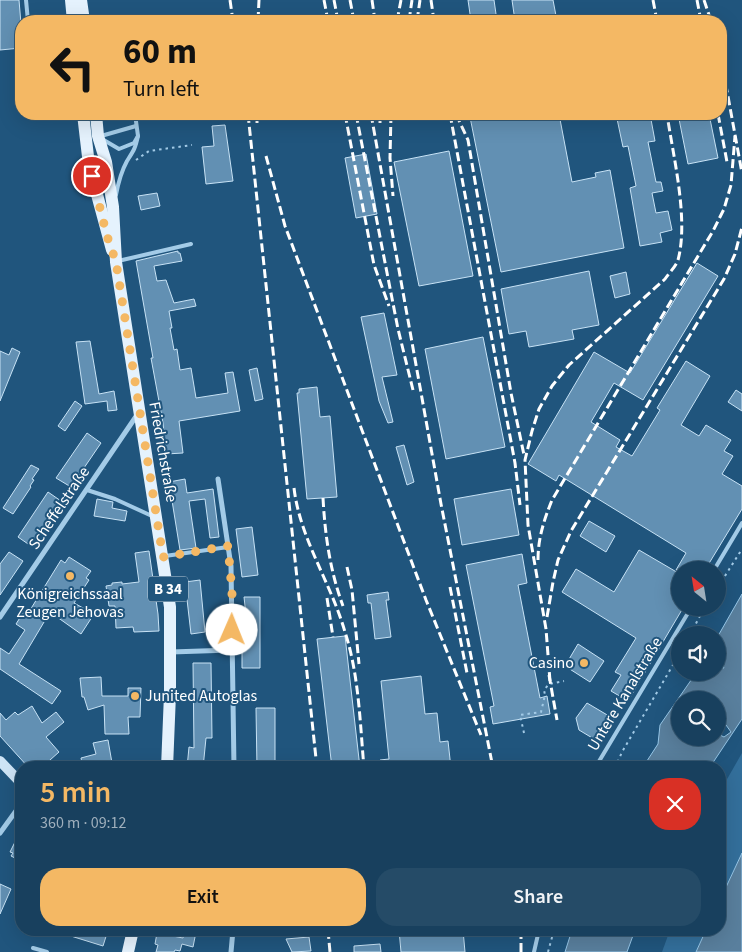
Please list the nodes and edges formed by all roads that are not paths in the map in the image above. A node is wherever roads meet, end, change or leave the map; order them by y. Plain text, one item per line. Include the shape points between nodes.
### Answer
1 (26, 0) edge
2 (70, 0) edge
3 (81, 0) edge
4 (27, 15) edge
5 (72, 15) edge
6 (83, 15) edge
7 (84, 120) edge
8 (86, 120) edge
9 (97, 120) edge
10 (136, 120) edge
11 (136, 126) junction
12 (98, 136) junction
13 (138, 136) junction
14 (88, 149) junction
15 (113, 207) junction
16 (191, 244) dead end
17 (116, 262) junction
18 (139, 413) junction
19 (218, 478) dead end
20 (87, 490) junction
21 (157, 518) junction
22 (742, 523) edge
23 (228, 546) junction
24 (163, 557) junction
25 (719, 561) edge
26 (686, 616) edge
27 (0, 617) edge
28 (231, 650) junction
29 (170, 652) junction
30 (0, 761) edge
31 (167, 761) edge
32 (234, 761) edge
33 (599, 761) edge
34 (15, 777) edge
35 (15, 812) edge
36 (0, 833) edge
37 (132, 936) edge
38 (232, 936) edge
39 (538, 936) edge
40 (33, 948) dead end
41 (48, 952) edge
42 (128, 952) edge
43 (231, 952) edge
44 (534, 952) edge

1 - 4 lane
2 - 5 main road
3 - 6 main road
7 - 14 main road, Friedrichstraße / B 34
8 - 12 main road
9 - 12 main road, B 34
10 - 11 lane
11 - 12 lane
11 - 13 lane
12 - 13 lane via 119,149 134,142
12 - 14 main road
12 - 15 main road, Friedrichstraße / B 34
13 - 15 lane via 134,152 119,180
14 - 17 main road, Friedrichstraße / B 34 via 96,193
15 - 17 main road, Friedrichstraße / B 34
16 - 17 lane
17 - 18 main road, Friedrichstraße / B 34
18 - 20 street, Scheffelstraße
18 - 21 main road, Friedrichstraße / B 34
19 - 23 street
20 - 21 lane
20 - 27 street, Scheffelstraße
21 - 24 main road, Friedrichstraße / B 34
22 - 25 lane
23 - 24 lane
23 - 28 street via 232,592
24 - 29 main road, Friedrichstraße / B 34 via 170,607
26 - 33 lane, Untere Kanalstraße
28 - 29 street
28 - 32 street
29 - 31 main road, Friedrichstraße / B 34
30 - 34 main road
35 - 36 street
37 - 42 main road
38 - 43 street
39 - 44 lane
40 - 41 lane

